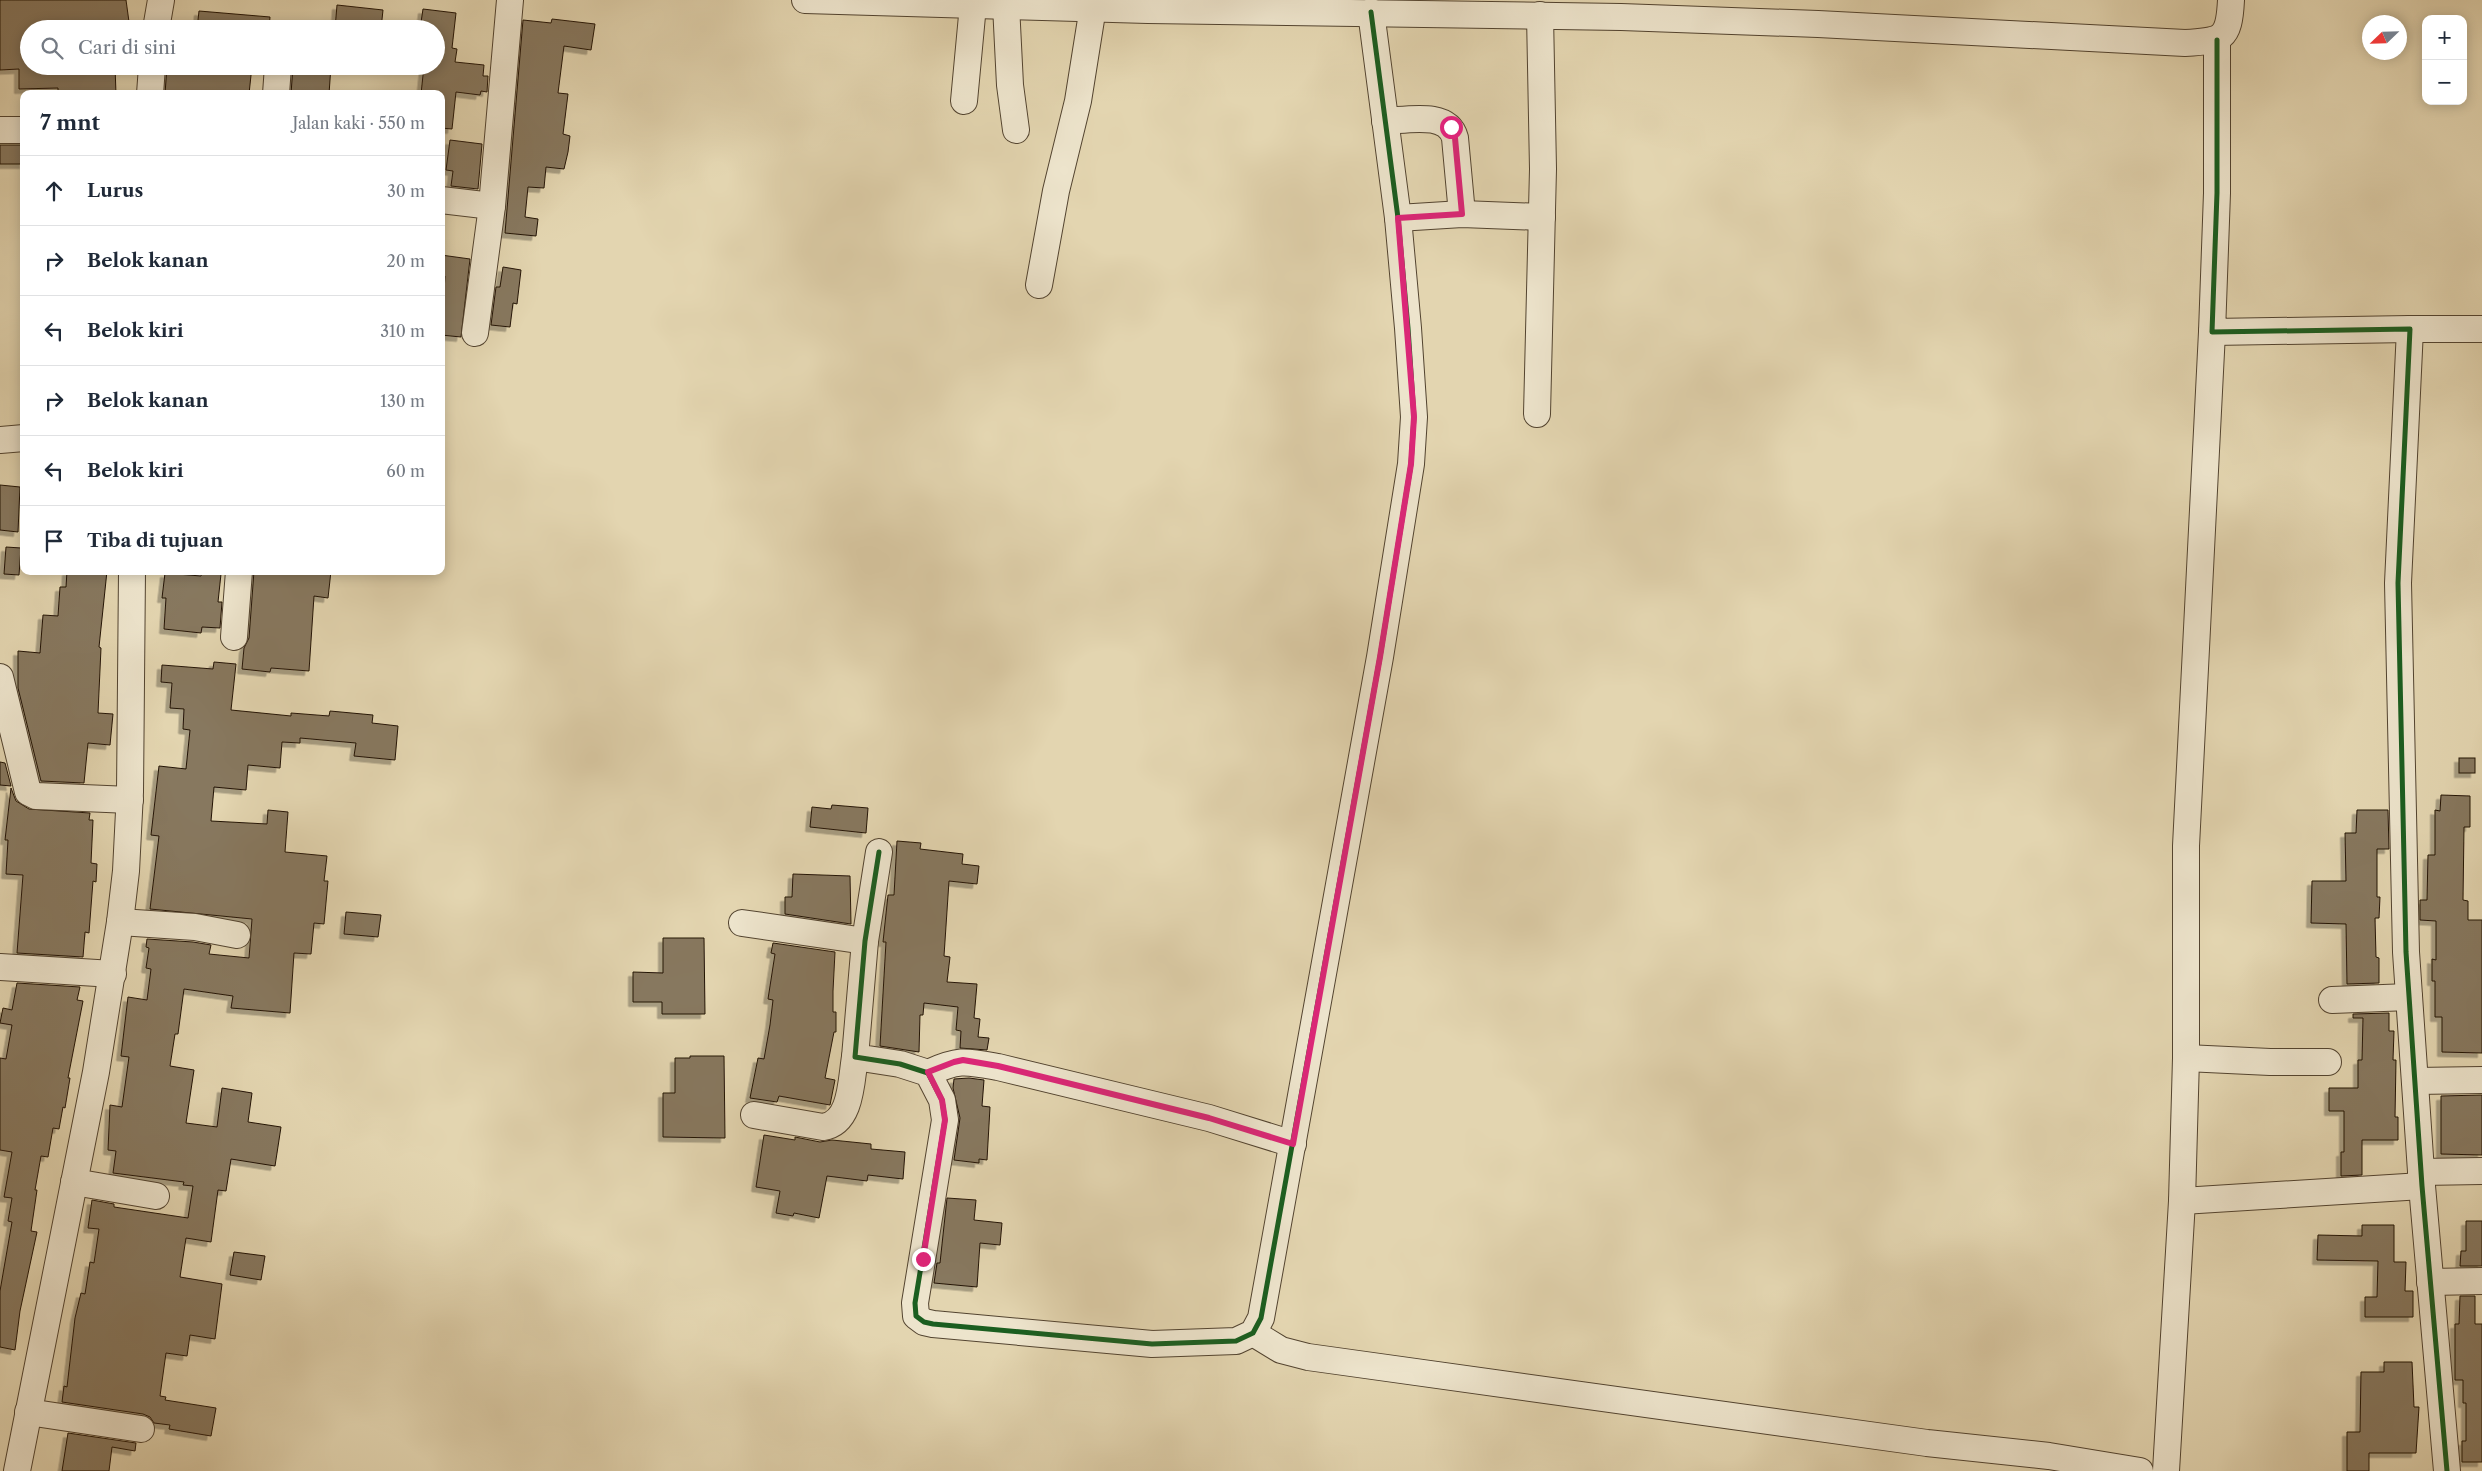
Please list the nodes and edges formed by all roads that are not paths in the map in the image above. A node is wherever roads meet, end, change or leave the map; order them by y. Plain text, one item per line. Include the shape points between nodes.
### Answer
1 (160, 0) edge
2 (510, 0) edge
3 (805, 0) edge
4 (2231, 0) edge
5 (924, 2) edge
6 (973, 5) junction
7 (1006, 5) junction
8 (1148, 5) edge
9 (1093, 7) junction
10 (1505, 7) edge
11 (1640, 9) edge
12 (1371, 12) junction
13 (1540, 15) junction
14 (157, 20) edge
15 (2218, 40) junction
16 (151, 75) edge
17 (277, 75) edge
18 (150, 90) edge
19 (276, 90) edge
20 (964, 101) dead end
21 (1386, 121) junction
22 (0, 130) edge
23 (20, 130) edge
24 (1016, 130) dead end
25 (445, 200) edge
26 (492, 206) junction
27 (1462, 214) junction
28 (1542, 217) junction
29 (1398, 218) junction
30 (1039, 285) dead end
31 (2410, 329) junction
32 (2482, 329) edge
33 (2212, 332) junction
34 (475, 334) dead end
35 (1537, 414) dead end
36 (20, 438) edge
37 (0, 440) edge
38 (132, 575) edge
39 (239, 575) edge
40 (234, 637) dead end
41 (0, 677) edge
42 (130, 800) junction
43 (879, 852) dead end
44 (120, 922) junction
45 (742, 923) dead end
46 (237, 936) dead end
47 (865, 941) junction
48 (0, 967) edge
49 (113, 974) junction
50 (2409, 997) junction
51 (2332, 1000) dead end
52 (855, 1058) junction
53 (2186, 1058) junction
54 (2328, 1062) dead end
55 (928, 1072) junction
56 (2482, 1080) edge
57 (2415, 1081) junction
58 (754, 1115) dead end
59 (1293, 1144) junction
60 (2482, 1172) edge
61 (2421, 1179) junction
62 (74, 1182) junction
63 (156, 1196) dead end
64 (2182, 1201) junction
65 (2482, 1281) edge
66 (2430, 1282) junction
67 (1252, 1333) junction
68 (28, 1412) junction
69 (141, 1429) dead end
70 (17, 1471) edge
71 (2140, 1471) edge
72 (2166, 1471) edge
73 (2446, 1471) edge

1 - 14 street
2 - 26 street
3 - 5 street
4 - 15 street via 2228,25
5 - 6 street
6 - 7 street
6 - 20 street
7 - 9 street
7 - 24 street
8 - 9 street
8 - 12 street
9 - 30 street via 1078,101 1056,191
10 - 12 street
10 - 13 street
11 - 13 street
11 - 15 street via 1818,24 2125,41 2185,43
12 - 21 street
13 - 28 street
15 - 33 street
16 - 18 street
17 - 19 street
21 - 27 street via 1431,120 1451,127 1455,138
21 - 29 street
22 - 23 street
25 - 26 street
26 - 34 street
27 - 28 street
27 - 29 street
28 - 35 street
29 - 59 street via 1414,417 1411,464
31 - 32 street
31 - 33 street
31 - 50 street via 2398,584
33 - 53 street via 2186,846
36 - 37 street
38 - 42 street
39 - 40 street
41 - 42 street via 28,792 36,796
42 - 44 street
43 - 47 street
44 - 46 street via 195,927
44 - 49 street
45 - 47 street
47 - 52 street
48 - 49 street
49 - 62 street
50 - 51 street
50 - 57 street
52 - 55 street via 900,1064
52 - 58 street via 848,1100 842,1116 832,1126
53 - 54 street
53 - 64 street
55 - 59 street via 963,1060 998,1066 1209,1118
55 - 67 street via 942,1100 945,1120 915,1303 919,1320 933,1324 1152,1344 1236,1341
56 - 57 street
57 - 61 street
59 - 67 street via 1261,1318
60 - 61 street
61 - 64 street
61 - 66 street
62 - 63 street
62 - 68 street
64 - 72 street
65 - 66 street
66 - 73 street
67 - 71 street via 1281,1350 1308,1357 1927,1443 2049,1456
68 - 69 street
68 - 70 street

